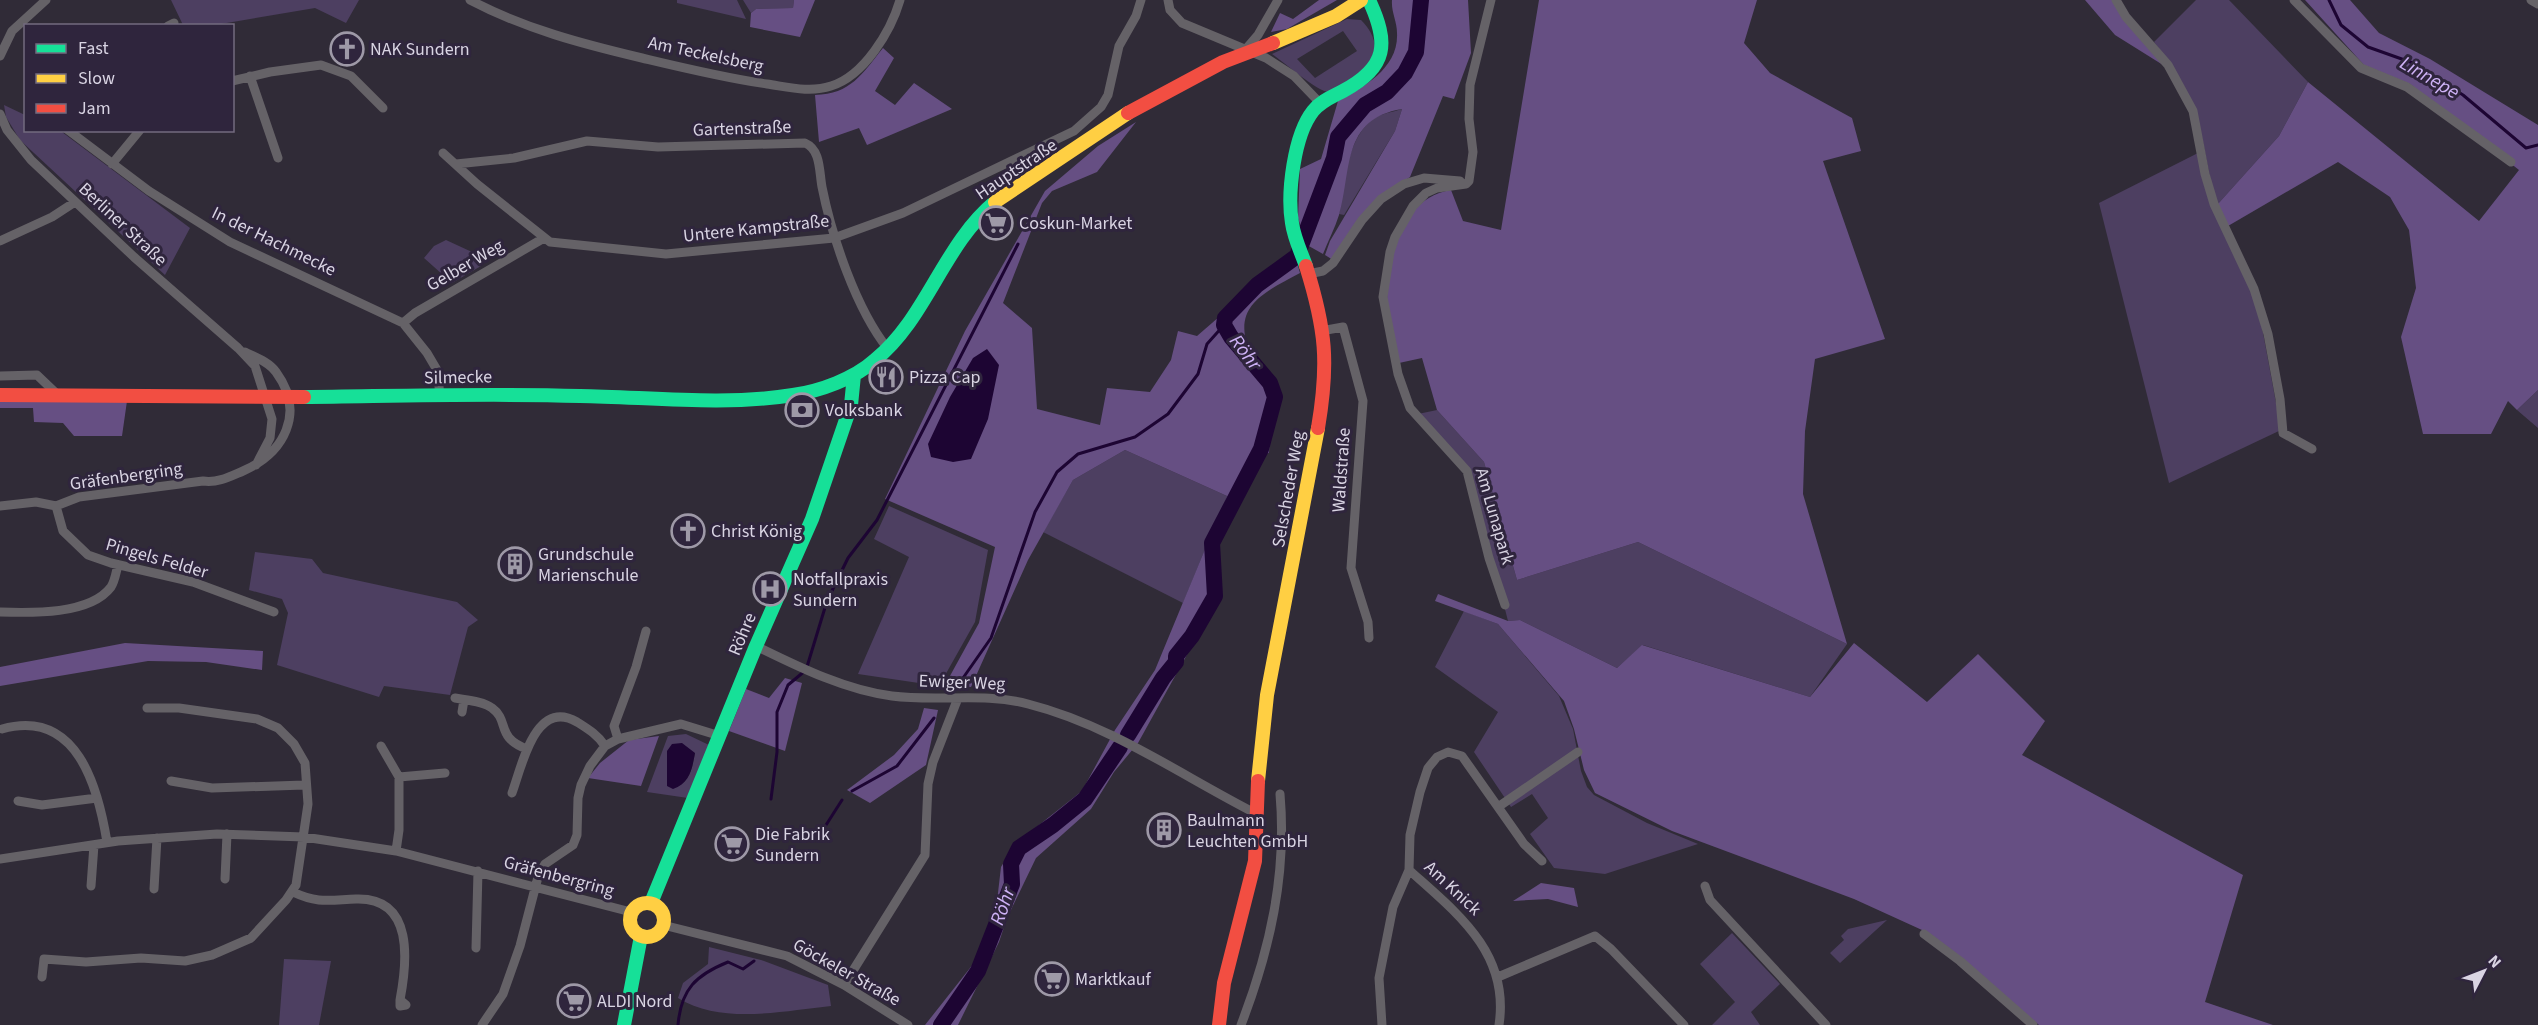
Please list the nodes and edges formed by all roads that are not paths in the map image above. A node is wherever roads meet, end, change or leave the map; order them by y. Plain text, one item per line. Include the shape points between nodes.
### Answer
1 (46, 0) edge
2 (470, 0) edge
3 (900, 0) edge
4 (1141, 0) edge
5 (1168, 0) edge
6 (1278, 0) edge
7 (1361, 0) edge
8 (1369, 0) edge
9 (1491, 0) edge
10 (2116, 0) edge
11 (2294, 0) edge
12 (2531, 0) edge
13 (2538, 4) edge
14 (1246, 49) junction
15 (0, 56) edge
16 (250, 76) junction
17 (234, 80) edge
18 (1320, 104) junction
19 (383, 108) dead end
20 (0, 114) edge
21 (71, 132) edge
22 (138, 132) edge
23 (443, 153) dead end
24 (279, 158) dead end
25 (2511, 162) dead end
26 (112, 164) junction
27 (456, 164) junction
28 (1469, 182) junction
29 (75, 202) junction
30 (544, 238) junction
31 (834, 238) junction
32 (0, 241) edge
33 (1307, 269) junction
34 (403, 323) junction
35 (1321, 331) junction
36 (238, 348) junction
37 (888, 349) junction
38 (854, 375) junction
39 (0, 376) edge
40 (0, 395) edge
41 (440, 395) junction
42 (59, 396) junction
43 (266, 396) junction
44 (287, 398) junction
45 (2312, 449) dead end
46 (256, 465) junction
47 (0, 506) edge
48 (56, 506) junction
49 (118, 565) junction
50 (1505, 605) dead end
51 (0, 612) edge
52 (274, 612) dead end
53 (646, 631) dead end
54 (1369, 638) dead end
55 (756, 646) junction
56 (958, 698) junction
57 (147, 708) dead end
58 (462, 712) dead end
59 (2, 729) dead end
60 (720, 736) junction
61 (618, 739) junction
62 (381, 746) dead end
63 (605, 746) junction
64 (527, 749) junction
65 (1578, 752) dead end
66 (445, 773) dead end
67 (399, 777) junction
68 (171, 781) dead end
69 (304, 785) junction
70 (512, 794) dead end
71 (1280, 794) dead end
72 (97, 798) junction
73 (18, 801) dead end
74 (1497, 807) junction
75 (1257, 814) junction
76 (227, 834) junction
77 (304, 837) junction
78 (157, 838) junction
79 (107, 842) junction
80 (94, 845) junction
81 (396, 851) junction
82 (0, 860) edge
83 (1542, 861) dead end
84 (1409, 870) junction
85 (478, 871) junction
86 (225, 879) dead end
87 (91, 886) dead end
88 (1705, 886) dead end
89 (535, 888) junction
90 (154, 889) dead end
91 (293, 892) junction
92 (651, 903) junction
93 (631, 912) junction
94 (663, 925) junction
95 (1924, 934) dead end
96 (641, 936) junction
97 (476, 948) dead end
98 (42, 977) dead end
99 (1498, 977) junction
100 (844, 985) junction
101 (400, 1000) dead end
102 (482, 1025) edge
103 (624, 1025) edge
104 (908, 1025) edge
105 (1219, 1025) edge
106 (1241, 1025) edge
107 (1382, 1025) edge
108 (1500, 1025) edge
109 (1684, 1025) edge
110 (1826, 1025) edge
111 (2033, 1025) edge

1 - 15 street via 12,31
2 - 3 street, Am Teckelsberg via 583,45 739,81 807,90 834,85 853,73 885,34
4 - 31 street, Untere Kampstraße via 1119,46 1108,95 1101,107 1074,131 903,213
5 - 14 street via 1170,10 1182,23
6 - 14 street
7 - 37 main road, Hauptstraße, bridge via 1336,16 1223,62 1128,113 1005,194 983,212
8 - 18 main road, Selscheder Weg via 1384,38 1380,61 1364,79
9 - 28 street via 1470,85 1473,152
10 - 45 street via 2168,65 2193,111 2214,204 2254,289 2274,358 2283,433
11 - 25 street via 2361,69 2407,87
12 - 13 street
14 - 18 street via 1288,72
16 - 17 street
16 - 19 street via 321,65 351,76
16 - 24 street
18 - 33 main road, Selscheder Weg via 1304,124 1297,146 1291,215
20 - 29 street, Berliner Straße via 22,150
21 - 26 street, In der Hachmecke
22 - 26 street
23 - 27 street, Untere Kampstraße
26 - 34 street, In der Hachmecke via 230,242
27 - 30 street, Untere Kampstraße
27 - 31 street, Gartenstraße via 514,158 587,141 658,147 805,142 816,153
28 - 33 street via 1424,178 1404,184 1381,199 1362,220 1333,263 1323,271
28 - 50 street, Am Lunapark via 1437,188 1413,206 1389,252 1383,297 1398,374 1410,408 1467,471
29 - 32 street via 52,218
29 - 36 street, Berliner Straße
30 - 31 street, Untere Kampstraße via 550,242 666,254
30 - 34 street, Gelber Weg
31 - 37 street, Gartenstraße via 870,320
33 - 35 main road, Selscheder Weg
34 - 41 street, In der Hachmecke via 437,370
35 - 54 street, Waldstraße via 1343,327 1363,400 1351,568 1368,622
35 - 75 main road, Selscheder Weg via 1326,364 1312,465 1260,742
36 - 43 street, Berliner Straße via 255,366
36 - 44 street, Berliner Straße via 276,372
37 - 38 main road, Hauptstraße
38 - 41 main road, Silmecke via 793,395 746,398
38 - 55 main road, Röhre via 851,405 812,519
39 - 42 street via 37,375
40 - 42 main road, Silmecke
41 - 44 main road, Silmecke
42 - 43 main road, Silmecke
43 - 44 main road, Silmecke
43 - 46 street via 272,419 270,438
44 - 46 street, Gräfenbergring via 287,431 278,448
46 - 48 street, Gräfenbergring via 215,482 79,497
47 - 48 street, Gräfenbergring via 36,502
48 - 49 street, Pingels Felder via 63,531 81,549
49 - 51 street via 112,585 78,605 49,613
49 - 52 street, Pingels Felder via 193,582
53 - 61 street via 614,726
55 - 56 street, Ewiger Weg via 863,689 891,696
55 - 60 main road, Röhre
56 - 75 street, Ewiger Weg via 1012,700 1068,716
56 - 100 street via 928,784 925,855
57 - 69 street via 234,715 271,725 289,738 302,756 306,769
58 - 64 street via 459,699 490,706 512,743
59 - 72 street via 39,729 68,741 91,778
60 - 61 street via 681,724
60 - 92 main road, Röhre
61 - 63 street
62 - 67 street
63 - 64 street via 598,735 574,720 557,716 544,721
63 - 89 street via 581,785 573,845 545,864
64 - 70 street
65 - 74 street
66 - 67 street
67 - 81 street
68 - 69 street via 212,788
69 - 77 street via 308,804
71 - 106 street via 1283,826 1279,893 1264,959
72 - 73 street via 42,805
72 - 79 street
74 - 83 street
74 - 84 street via 1462,756 1448,752 1437,757 1428,768 1420,792 1410,835
75 - 105 main road, Selscheder Weg via 1255,865 1221,988
76 - 77 street, Gräfenbergring
76 - 78 street, Gräfenbergring
76 - 86 street
77 - 81 street, Gräfenbergring
77 - 91 street via 299,878
78 - 79 street, Gräfenbergring
78 - 90 street
79 - 80 street, Gräfenbergring
80 - 82 street, Gräfenbergring
80 - 87 street
81 - 85 street, Gräfenbergring
84 - 99 street, Am Knick via 1477,934
84 - 107 street, Am Knick via 1394,907 1379,978
85 - 89 street, Gräfenbergring
85 - 97 street, Gräfenbergring
88 - 110 street via 1710,900
89 - 93 street, Gräfenbergring
89 - 102 street via 503,994
91 - 98 street via 251,938 212,955 185,961 44,959
91 - 101 street via 314,901 373,901 392,914 401,926 406,945
92 - 93 main road via 642,903
92 - 94 main road via 661,910
93 - 96 main road via 630,925
94 - 96 main road via 655,935
94 - 100 street, Göckeler Straße via 767,949
95 - 111 street
96 - 103 main road
99 - 108 street, Am Knick
99 - 109 street via 1595,936
100 - 104 street, Göckeler Straße

